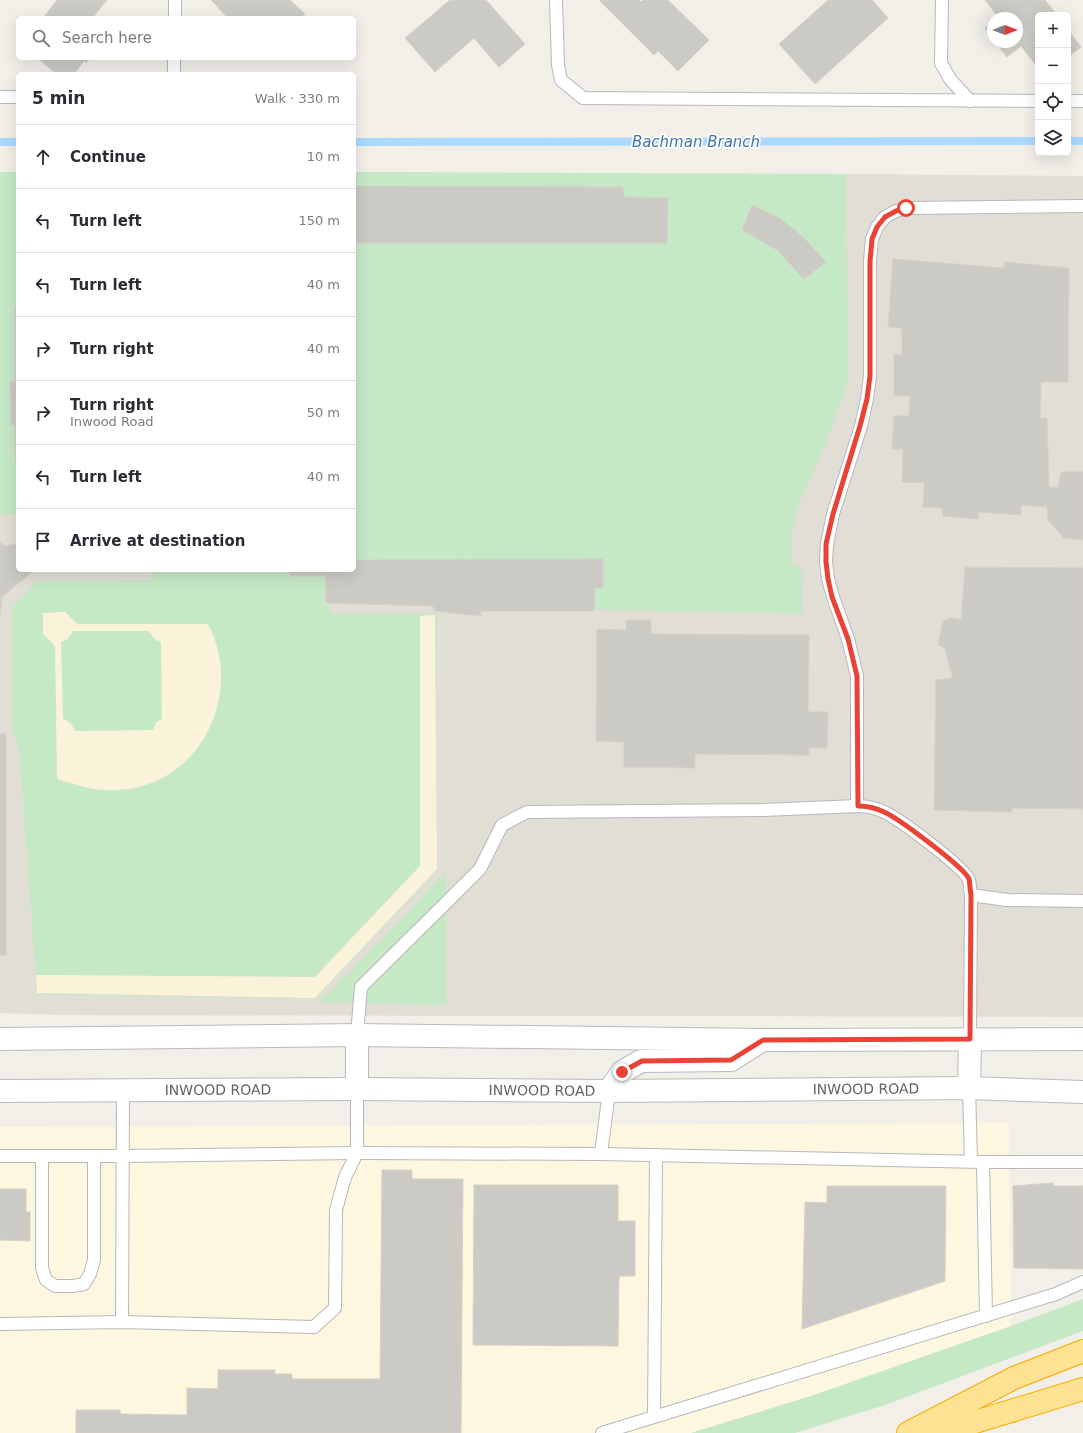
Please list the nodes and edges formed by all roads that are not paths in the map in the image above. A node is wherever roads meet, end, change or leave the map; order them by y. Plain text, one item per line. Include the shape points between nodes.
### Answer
1 (175, 0) edge
2 (556, 0) edge
3 (942, 0) edge
4 (174, 16) edge
5 (174, 60) edge
6 (174, 72) edge
7 (0, 97) edge
8 (16, 97) edge
9 (970, 101) junction
10 (1035, 101) edge
11 (1071, 101) edge
12 (1083, 101) edge
13 (1083, 206) edge
14 (858, 806) junction
15 (971, 895) junction
16 (1083, 901) edge
17 (357, 1035) junction
18 (0, 1039) edge
19 (970, 1039) junction
20 (1083, 1039) edge
21 (763, 1040) junction
22 (969, 1088) junction
23 (357, 1089) junction
24 (123, 1090) junction
25 (0, 1091) edge
26 (609, 1091) junction
27 (1083, 1092) edge
28 (357, 1153) junction
29 (601, 1154) junction
30 (656, 1155) junction
31 (0, 1156) edge
32 (42, 1156) junction
33 (94, 1156) junction
34 (122, 1156) junction
35 (971, 1161) junction
36 (983, 1162) junction
37 (1083, 1162) edge
38 (1083, 1282) edge
39 (986, 1316) junction
40 (122, 1322) junction
41 (0, 1324) edge
42 (1083, 1351) edge
43 (1083, 1389) edge
44 (654, 1418) junction
45 (602, 1433) edge
46 (908, 1433) edge
47 (939, 1433) edge

1 - 4 lane
2 - 9 lane via 558,65 561,80 582,98
3 - 9 lane via 941,63 950,79
5 - 6 lane
7 - 8 lane
9 - 10 lane
11 - 12 lane
13 - 14 lane via 906,208 885,217 872,239 870,376 867,399 826,544 826,562 832,597 848,639 857,676
14 - 15 lane via 886,812 950,859 968,879
14 - 17 lane via 763,810 527,812 502,825 480,869 361,987
15 - 16 lane via 1007,900
15 - 19 lane
17 - 18 main road
17 - 21 main road
17 - 23 main road
19 - 20 main road
19 - 21 main road
19 - 22 main road
21 - 26 main road via 731,1060 642,1061 622,1072
22 - 26 main road, INWOOD ROAD
22 - 27 main road, INWOOD ROAD
22 - 35 lane
23 - 24 main road, INWOOD ROAD
23 - 26 main road, INWOOD ROAD
23 - 28 lane
24 - 25 main road, INWOOD ROAD
24 - 34 lane
26 - 29 lane
28 - 29 lane
28 - 34 lane
28 - 40 lane via 345,1177 336,1210 335,1308 314,1327
29 - 30 lane
30 - 35 lane
30 - 44 lane
31 - 32 lane
32 - 33 lane
32 - 33 lane via 42,1268 46,1280 54,1286 74,1286 84,1284 94,1260
33 - 34 lane
34 - 40 lane
35 - 36 lane
36 - 37 lane
36 - 39 lane
38 - 39 lane via 1056,1294
39 - 44 lane
40 - 41 lane
42 - 46 highway via 1014,1378
43 - 47 highway
44 - 45 lane

